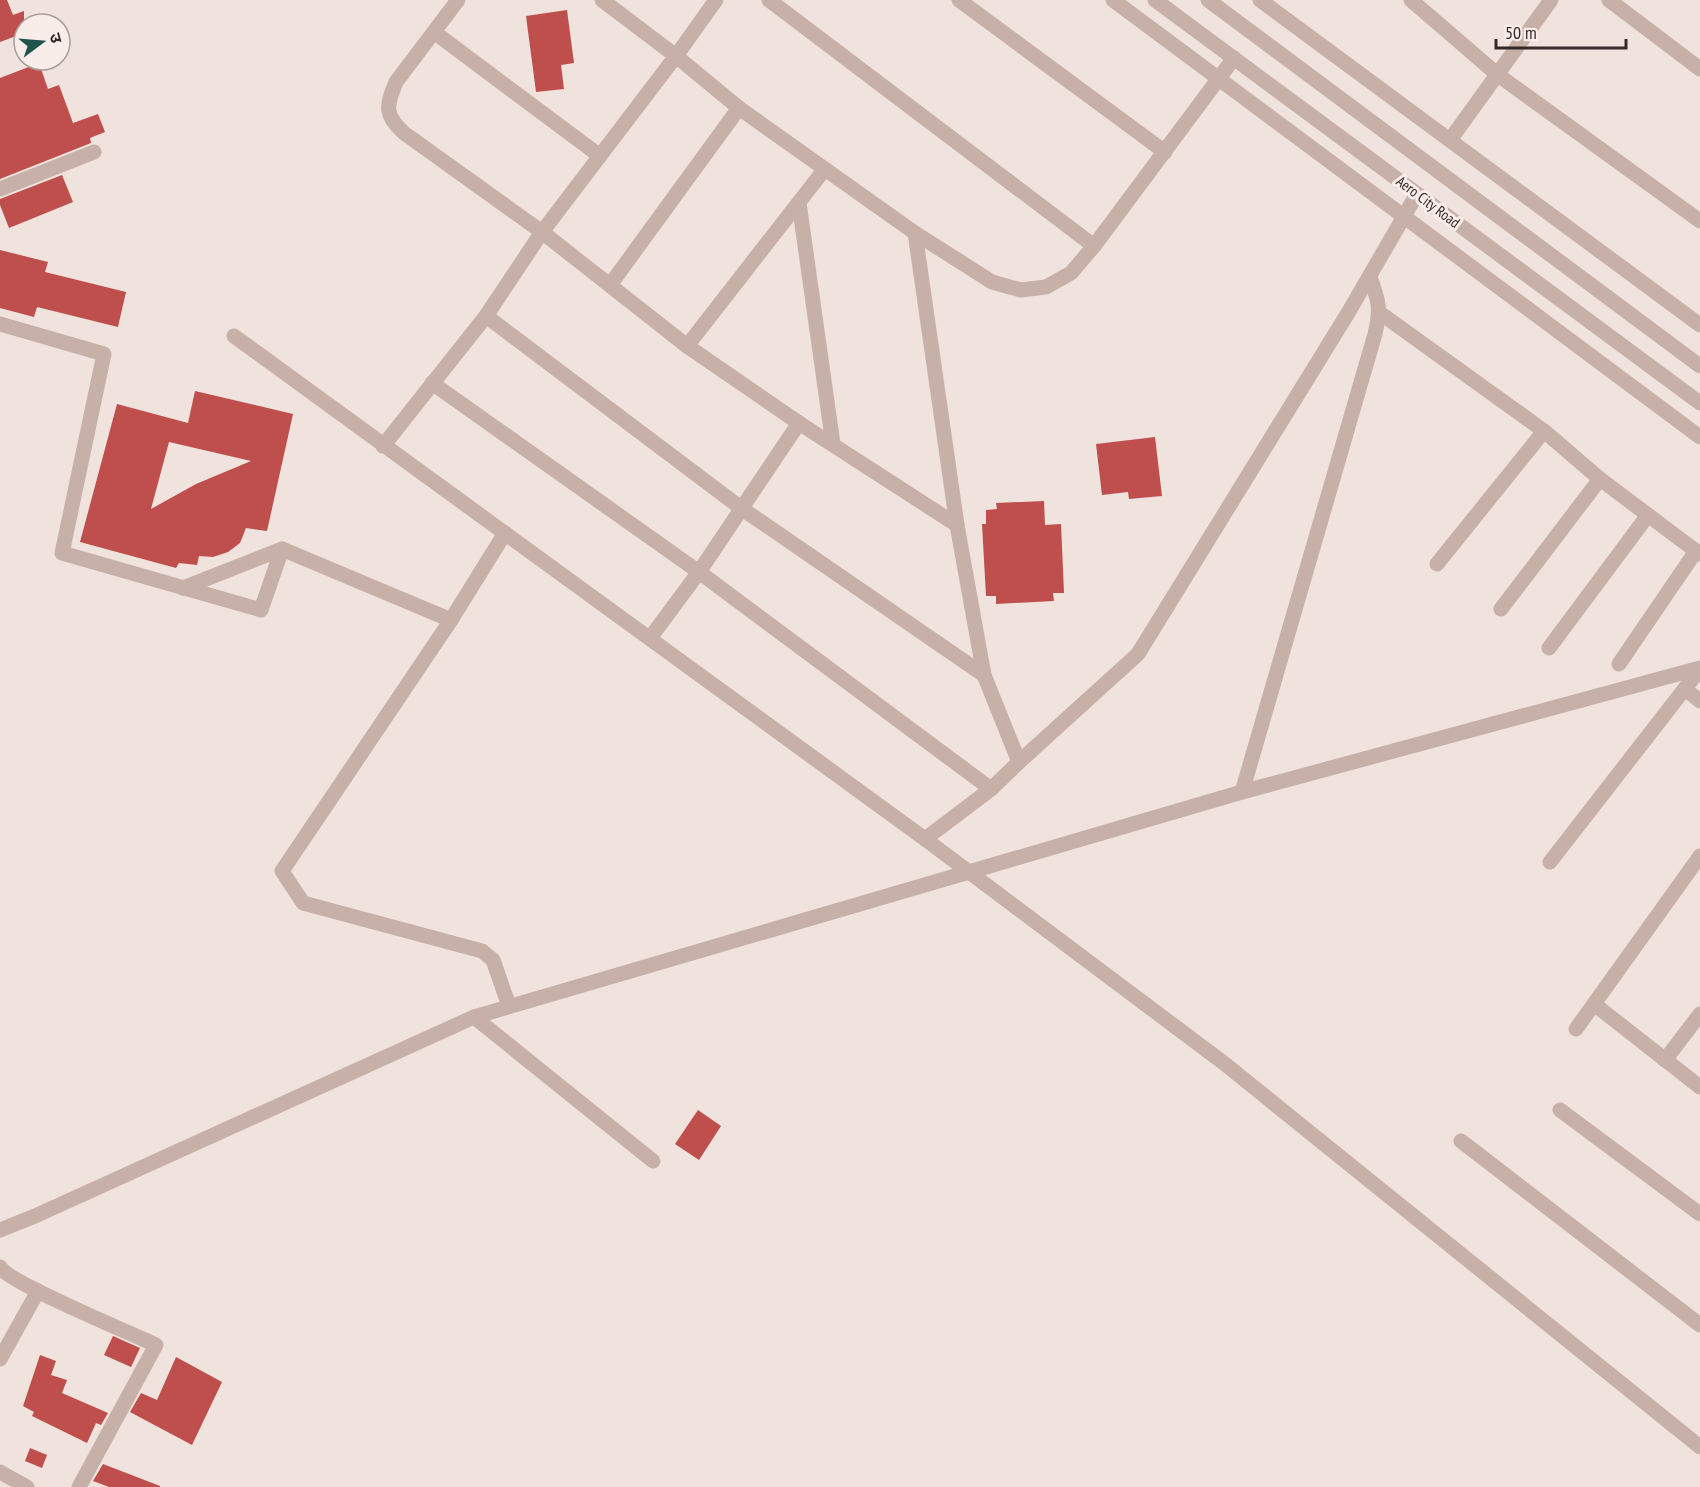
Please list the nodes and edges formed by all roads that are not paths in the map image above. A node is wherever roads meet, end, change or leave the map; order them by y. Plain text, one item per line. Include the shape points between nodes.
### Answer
1 (458, 0) edge
2 (602, 0) edge
3 (716, 0) edge
4 (769, 0) edge
5 (959, 0) edge
6 (1113, 0) edge
7 (1155, 0) edge
8 (1208, 0) edge
9 (1260, 0) edge
10 (1411, 0) edge
11 (1551, 0) edge
12 (1609, 0) edge
13 (1429, 5) edge
14 (434, 32) junction
15 (676, 56) junction
16 (1234, 58) junction
17 (1700, 69) edge
18 (1498, 75) junction
19 (1219, 78) junction
20 (739, 108) junction
21 (1450, 140) junction
22 (94, 152) dead end
23 (1165, 152) junction
24 (600, 156) junction
25 (824, 170) junction
26 (0, 189) edge
27 (1417, 194) junction
28 (799, 203) junction
29 (1404, 217) junction
30 (1700, 221) edge
31 (542, 232) junction
32 (915, 233) junction
33 (1094, 246) junction
34 (1370, 277) junction
35 (610, 285) junction
36 (1380, 313) junction
37 (486, 316) junction
38 (0, 324) edge
39 (1700, 325) edge
40 (234, 336) dead end
41 (687, 346) junction
42 (1700, 366) edge
43 (432, 383) junction
44 (1700, 404) edge
45 (799, 423) junction
46 (1544, 431) junction
47 (1700, 437) edge
48 (833, 444) junction
49 (383, 446) junction
50 (1600, 479) junction
51 (741, 508) junction
52 (1648, 515) junction
53 (957, 525) junction
54 (505, 533) junction
55 (282, 549) junction
56 (1698, 552) edge
57 (1437, 564) dead end
58 (699, 572) junction
59 (183, 588) junction
60 (1501, 609) dead end
61 (451, 620) junction
62 (650, 638) junction
63 (1549, 648) dead end
64 (1618, 664) dead end
65 (1700, 668) edge
66 (984, 675) junction
67 (1685, 689) junction
68 (1700, 701) edge
69 (1018, 762) junction
70 (991, 789) junction
71 (1242, 792) junction
72 (925, 839) junction
73 (1700, 856) edge
74 (1550, 862) dead end
75 (969, 872) junction
76 (1594, 1004) junction
77 (509, 1006) junction
78 (1700, 1014) edge
79 (474, 1017) junction
80 (1576, 1029) dead end
81 (1665, 1060) junction
82 (1700, 1087) edge
83 (1560, 1110) dead end
84 (1461, 1141) dead end
85 (653, 1161) dead end
86 (1700, 1214) edge
87 (0, 1230) edge
88 (1, 1273) edge
89 (38, 1291) junction
90 (1700, 1325) edge
91 (0, 1359) edge
92 (1700, 1447) edge
93 (0, 1472) edge
94 (27, 1487) edge
95 (79, 1487) edge

1 - 14 street
2 - 15 street
3 - 15 street
4 - 33 street
5 - 23 street
6 - 19 street
7 - 16 street, Aero City Road
8 - 42 street, Aero City Road
9 - 21 street
10 - 13 street
11 - 18 street
12 - 17 street
13 - 18 street
14 - 24 street
14 - 31 street via 396,82 388,111 393,124
15 - 20 street
15 - 24 street
16 - 19 street
16 - 27 street, Aero City Road
18 - 21 street
18 - 30 street
19 - 23 street
19 - 29 street
20 - 25 street
20 - 35 street
21 - 39 street
22 - 26 street
23 - 33 street
24 - 31 street
25 - 28 street
25 - 32 street
27 - 29 street
27 - 44 street, Aero City Road
28 - 41 street
28 - 48 street
29 - 34 street
29 - 47 street
31 - 35 street
31 - 37 street
32 - 33 street via 992,282 1022,290 1046,287 1071,273
32 - 53 street
34 - 36 street
34 - 69 street via 1138,654
35 - 41 street
36 - 46 street
36 - 71 street
37 - 43 street
37 - 51 street
38 - 59 street via 104,354 62,553
40 - 49 street
41 - 45 street
43 - 49 street
43 - 58 street
45 - 48 street
45 - 51 street
46 - 50 street
46 - 57 street
48 - 53 street
49 - 54 street
50 - 52 street
50 - 60 street
51 - 58 street
51 - 66 street
52 - 56 street
52 - 63 street
53 - 66 street
54 - 61 street
54 - 62 street
55 - 59 street
55 - 59 street via 261,610
55 - 61 street
56 - 64 street
58 - 62 street
58 - 70 street
61 - 77 street via 282,871 303,903 482,951 493,960
62 - 72 street
65 - 67 street
65 - 71 street
66 - 69 street
67 - 68 street
67 - 74 street
69 - 70 street
70 - 72 street
71 - 75 street
72 - 75 street
73 - 76 street
75 - 77 street
75 - 92 street via 1225,1064
76 - 80 street
76 - 81 street
77 - 79 street
78 - 81 street
79 - 85 street
79 - 87 street
81 - 82 street
83 - 86 street
84 - 90 street
88 - 89 street
89 - 91 street
89 - 95 street via 156,1345
93 - 94 street

